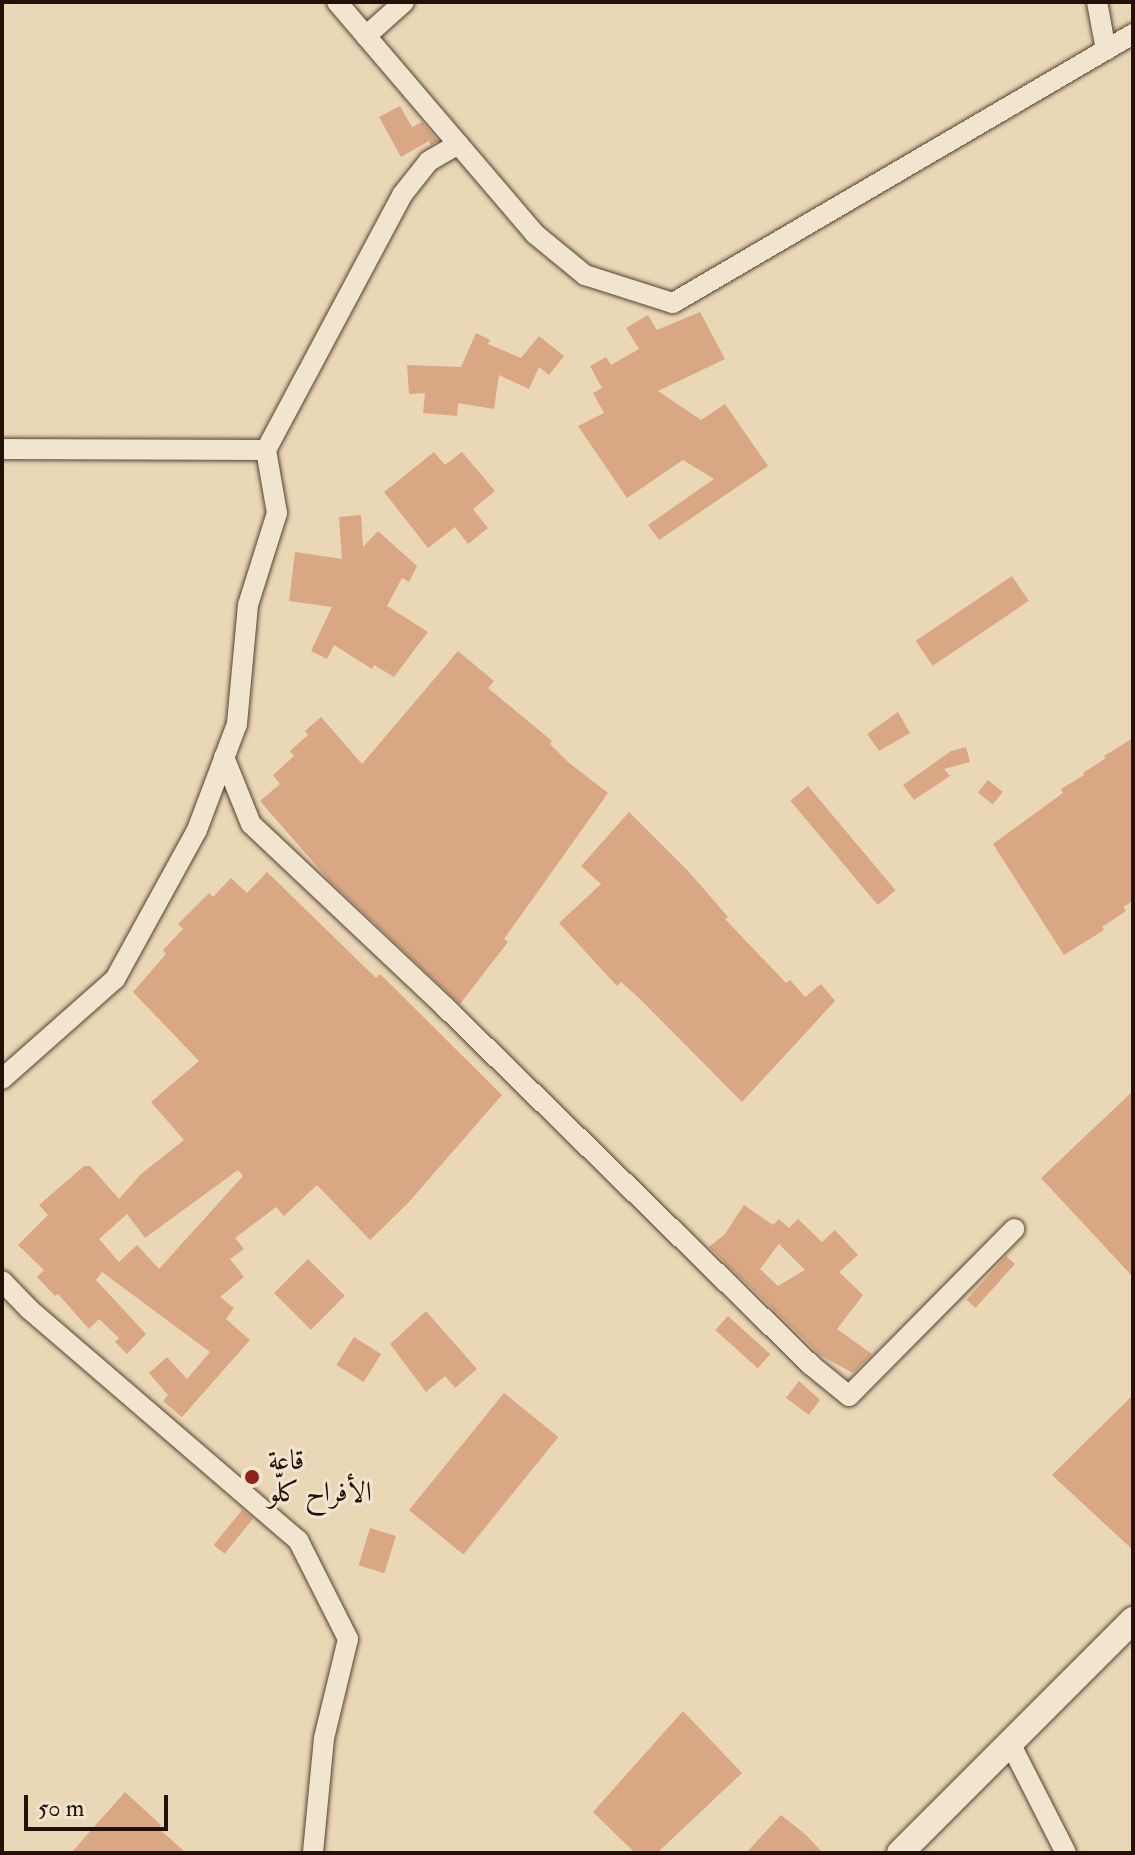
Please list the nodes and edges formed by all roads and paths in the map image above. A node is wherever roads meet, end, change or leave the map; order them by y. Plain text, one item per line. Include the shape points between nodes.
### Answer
1 (337, 2) edge
2 (404, 2) edge
3 (1097, 2) edge
4 (1133, 34) edge
5 (366, 36) junction
6 (1106, 50) junction
7 (458, 144) junction
8 (2, 449) edge
9 (266, 450) junction
10 (224, 757) junction
11 (2, 1079) edge
12 (1014, 1229) dead end
13 (2, 1281) edge
14 (1133, 1620) edge
15 (1010, 1743) junction
16 (313, 1853) edge
17 (900, 1853) edge
18 (1066, 1853) edge

1 - 5 street
2 - 5 street
3 - 6 street
4 - 6 street
5 - 7 street
6 - 7 street via 673,303 585,275 535,234
7 - 9 street via 429,161 402,195
8 - 9 street
9 - 10 street via 277,513 248,605 237,724
10 - 11 street via 197,830 115,979
10 - 12 street via 251,824 849,1396
13 - 16 street via 298,1540 348,1639 324,1738
14 - 15 street
15 - 17 street
15 - 18 street

